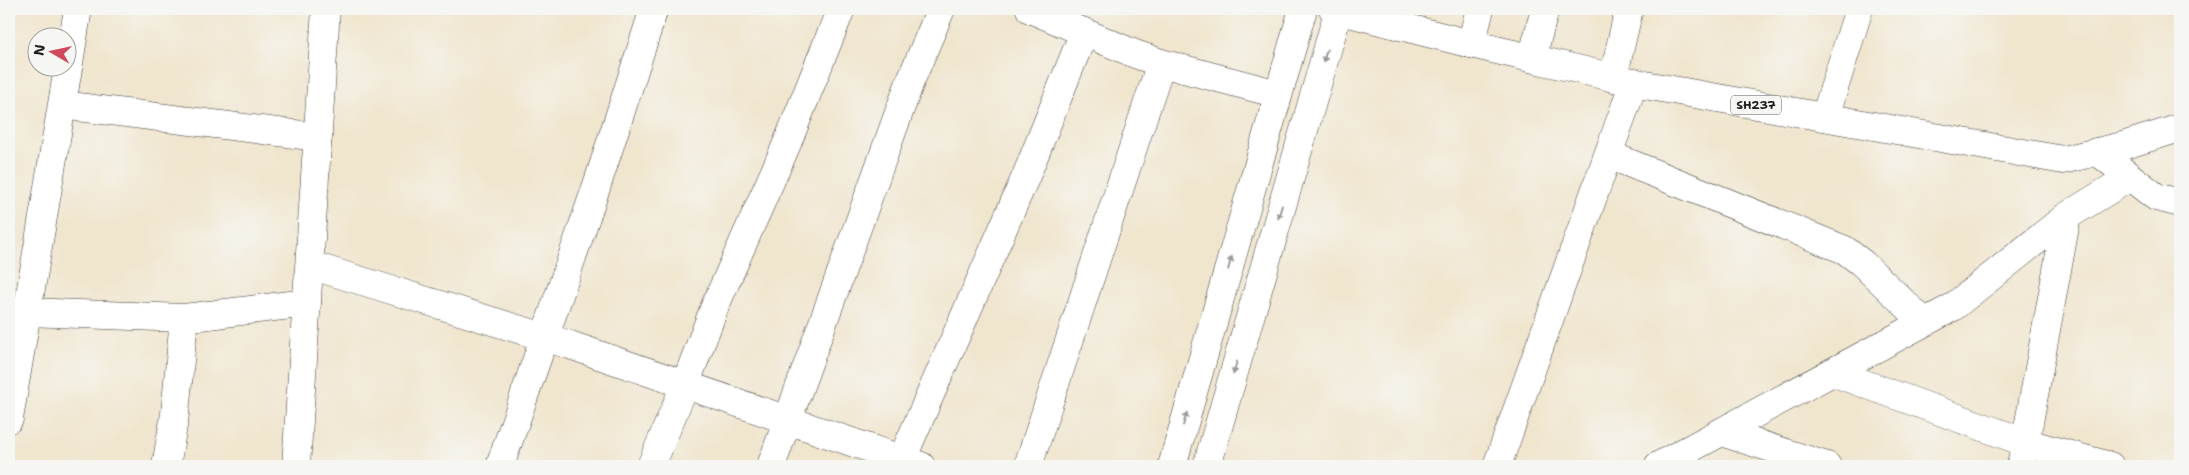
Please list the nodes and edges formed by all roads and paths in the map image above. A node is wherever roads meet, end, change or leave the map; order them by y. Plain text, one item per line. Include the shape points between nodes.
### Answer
1 (78, 9) edge
2 (326, 9) edge
3 (654, 9) edge
4 (841, 9) edge
5 (940, 9) edge
6 (1030, 9) edge
7 (1303, 9) edge
8 (1337, 9) edge
9 (1480, 9) edge
10 (1546, 9) edge
11 (1629, 9) edge
12 (1859, 9) edge
13 (1084, 32) junction
14 (1471, 44) junction
15 (1532, 58) junction
16 (1161, 63) junction
17 (1624, 80) junction
18 (1278, 94) junction
19 (62, 105) junction
20 (1825, 117) junction
21 (2180, 128) edge
22 (318, 137) junction
23 (2098, 152) junction
24 (1609, 155) junction
25 (2130, 177) junction
26 (2180, 203) edge
27 (2067, 216) junction
28 (310, 265) junction
29 (307, 303) junction
30 (27, 312) junction
31 (184, 318) junction
32 (1924, 322) junction
33 (544, 337) junction
34 (1832, 372) junction
35 (685, 385) junction
36 (9, 418) edge
37 (787, 421) junction
38 (1721, 432) junction
39 (2024, 455) edge
40 (907, 464) edge
41 (166, 466) edge
42 (296, 466) edge
43 (500, 466) edge
44 (651, 466) edge
45 (771, 466) edge
46 (1028, 466) edge
47 (1172, 466) edge
48 (1207, 466) edge
49 (1497, 466) edge
50 (1658, 466) edge
51 (1827, 466) edge
52 (2110, 466) edge

1 - 19 street
2 - 22 street
3 - 33 street
4 - 35 street via 786,146 715,306
5 - 37 street via 910,82
6 - 13 street
7 - 18 street
8 - 14 street, SH237
8 -> 48 street
9 - 14 street
10 - 15 street
11 - 17 street
12 - 20 street
13 - 16 street
13 - 40 street
14 - 15 street, SH237
15 - 17 street, SH237
16 - 18 street
16 - 46 street
17 - 20 street, SH237
17 - 24 street
47 -> 18 street
19 - 22 street
19 - 30 street
20 - 23 street, SH237 via 2063,160
21 - 23 street, SH237
22 - 28 street
23 - 25 street
24 - 32 street via 1845,250
24 - 49 street
25 - 26 street via 2156,197
25 - 27 street
27 - 32 street via 1953,307
27 - 39 street
28 - 29 street
28 - 33 street
29 - 31 street
29 - 42 street
30 - 31 street
30 - 36 street
31 - 41 street via 175,414
32 - 34 street
33 - 35 street
33 - 43 street
34 - 38 street
34 - 39 street
35 - 37 street
35 - 44 street
37 - 40 street
37 - 45 street
38 - 50 street
38 - 51 street
39 - 52 street

